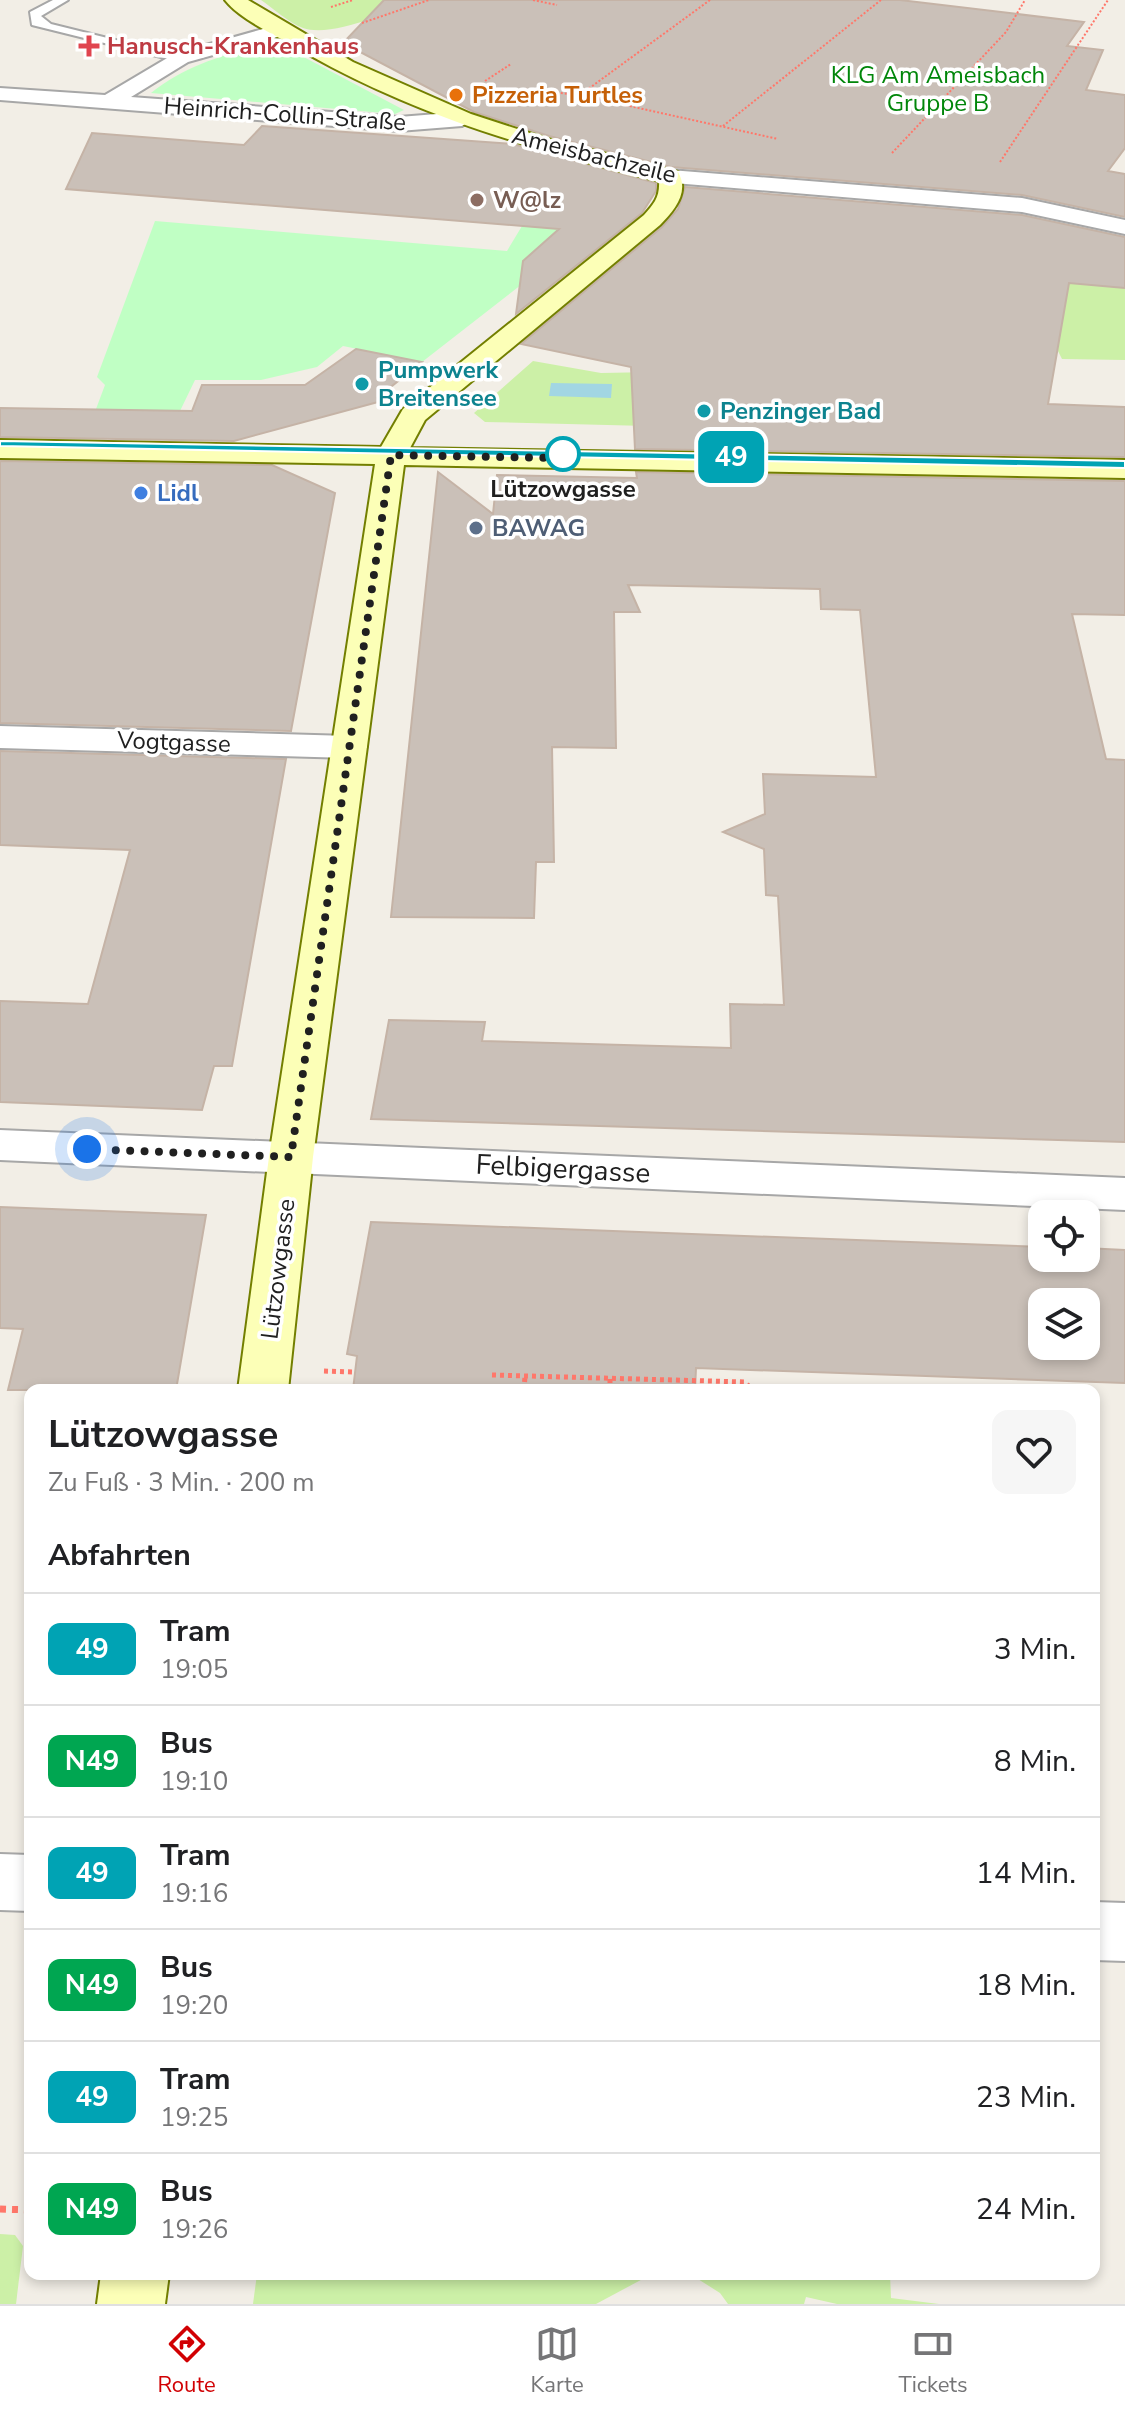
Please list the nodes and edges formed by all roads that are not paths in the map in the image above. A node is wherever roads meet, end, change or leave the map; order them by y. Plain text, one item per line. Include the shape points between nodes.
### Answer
1 (62, 0) edge
2 (235, 0) edge
3 (277, 31) junction
4 (181, 58) junction
5 (0, 94) edge
6 (109, 102) junction
7 (462, 119) junction
8 (670, 177) junction
9 (1125, 227) edge
10 (0, 449) edge
11 (391, 455) junction
12 (1125, 469) edge
13 (0, 737) edge
14 (349, 747) junction
15 (0, 1145) edge
16 (291, 1157) junction
17 (1125, 1194) edge
18 (264, 1384) edge
19 (0, 1882) edge
20 (24, 1883) edge
21 (1100, 1931) edge
22 (1125, 1932) edge
23 (134, 2280) edge
24 (131, 2304) edge

1 - 4 lane via 38,10 36,22
2 - 3 street, Ameisbachzeile
3 - 4 street, Heinrich-Collin-Straße
3 - 7 street, Ameisbachzeile
4 - 6 street, Heinrich-Collin-Straße
5 - 6 street, Heinrich-Collin-Straße
6 - 7 street, Heinrich-Collin-Straße via 399,124
7 - 8 street, Ameisbachzeile
8 - 9 street, Ameisbachzeile via 1022,205
8 - 11 street, Lützowgasse via 673,192 659,214 413,415
10 - 11 street
11 - 12 street
11 - 14 street, Lützowgasse
13 - 14 street, Vogtgasse
14 - 16 street, Lützowgasse
15 - 16 street, Felbigergasse
16 - 17 street, Felbigergasse
16 - 18 street, Lützowgasse
19 - 20 street
21 - 22 street
23 - 24 street

